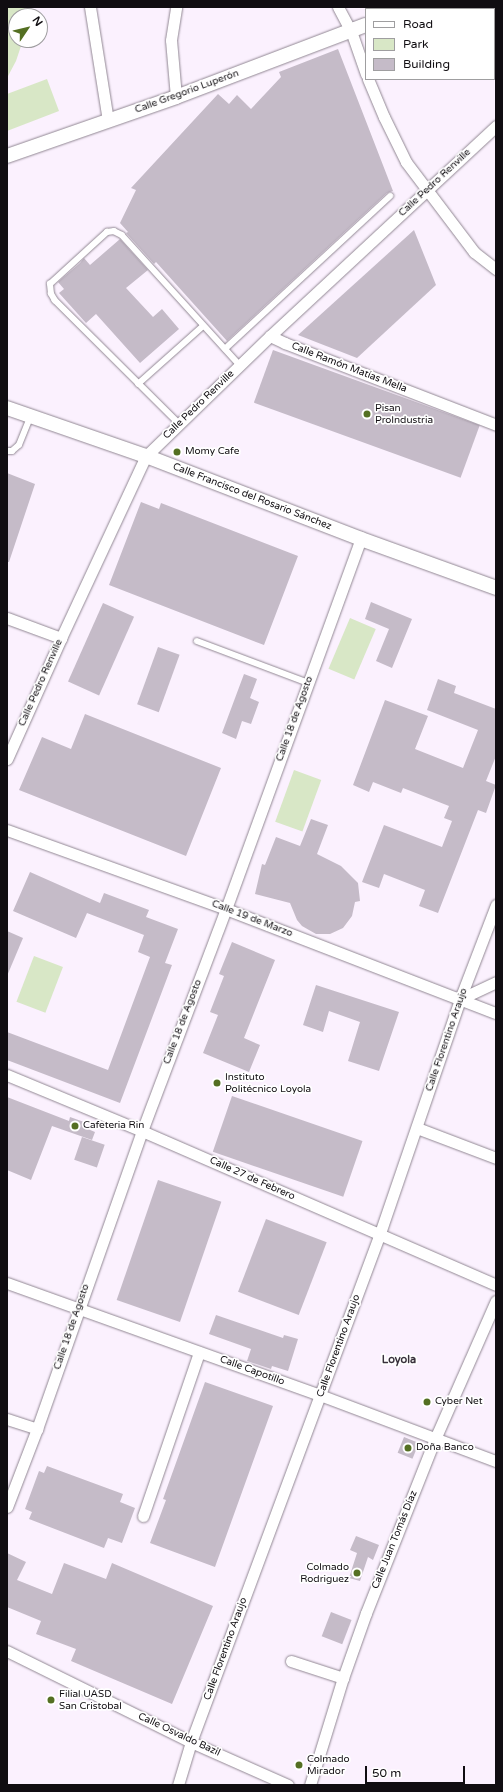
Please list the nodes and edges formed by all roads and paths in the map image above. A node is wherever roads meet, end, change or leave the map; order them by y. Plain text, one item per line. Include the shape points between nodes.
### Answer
1 (90, 7) edge
2 (176, 7) edge
3 (338, 7) edge
4 (365, 25) edge
5 (351, 30) junction
6 (365, 71) edge
7 (368, 80) edge
8 (176, 97) junction
9 (108, 121) junction
10 (496, 126) edge
11 (7, 156) edge
12 (427, 190) junction
13 (390, 196) dead end
14 (496, 269) edge
15 (203, 326) junction
16 (270, 336) junction
17 (225, 349) junction
18 (240, 365) junction
19 (138, 384) junction
20 (7, 408) edge
21 (31, 416) junction
22 (179, 424) junction
23 (496, 425) edge
24 (7, 452) edge
25 (146, 456) junction
26 (361, 539) junction
27 (496, 588) edge
28 (7, 618) edge
29 (61, 638) junction
30 (197, 641) dead end
31 (308, 683) junction
32 (7, 759) edge
33 (7, 830) edge
34 (496, 905) edge
35 (226, 908) junction
36 (496, 982) edge
37 (460, 999) junction
38 (496, 1013) edge
39 (7, 1075) edge
40 (418, 1128) junction
41 (142, 1131) junction
42 (496, 1158) edge
43 (379, 1236) junction
44 (7, 1283) edge
45 (496, 1286) edge
46 (496, 1301) edge
47 (79, 1308) junction
48 (199, 1352) junction
49 (320, 1395) junction
50 (7, 1419) edge
51 (37, 1429) junction
52 (436, 1440) junction
53 (496, 1461) edge
54 (7, 1507) edge
55 (143, 1516) dead end
56 (7, 1651) edge
57 (291, 1661) dead end
58 (343, 1678) junction
59 (191, 1742) junction
60 (178, 1785) edge
61 (288, 1785) edge
62 (310, 1785) edge

1 - 9 street
2 - 8 street via 171,40
3 - 5 street
4 - 5 street, Calle Gregorio Luperón
5 - 6 street
5 - 8 street, Calle Gregorio Luperón
7 - 12 street via 406,162
8 - 9 street, Calle Gregorio Luperón
9 - 11 street, Calle Gregorio Luperón
10 - 12 street, Calle Pedro Renville
12 - 14 street via 474,252
12 - 16 street, Calle Pedro Renville
13 - 17 lane
15 - 17 lane
15 - 19 lane
15 - 19 lane via 122,236 114,231 106,232 50,284 51,294
16 - 18 street, Calle Pedro Renville
16 - 23 street, Calle Ramón Matías Mella
17 - 18 lane
18 - 22 street, Calle Pedro Renville
19 - 22 lane
20 - 21 street, Calle Francisco del Rosario Sánchez
21 - 24 lane via 19,445
21 - 25 street, Calle Francisco del Rosario Sánchez
22 - 25 street, Calle Pedro Renville
25 - 26 street, Calle Francisco del Rosario Sánchez
25 - 29 street, Calle Pedro Renville
26 - 27 street, Calle Francisco del Rosario Sánchez
26 - 31 street, Calle 18 de Agosto
28 - 29 street
29 - 32 street, Calle Pedro Renville
30 - 31 lane
31 - 35 street, Calle 18 de Agosto
33 - 35 street, Calle 19 de Marzo
34 - 37 street, Calle Florentino Araujo
35 - 37 street, Calle 19 de Marzo
35 - 41 street, Calle 18 de Agosto
36 - 37 street
37 - 38 street, Calle 19 de Marzo
37 - 40 street, Calle Florentino Araujo
39 - 41 street, Calle 27 de Febrero
40 - 42 street
40 - 43 street, Calle Florentino Araujo
41 - 43 street, Calle 27 de Febrero
41 - 47 street, Calle 18 de Agosto
43 - 45 street, Calle 27 de Febrero
43 - 49 street, Calle Florentino Araujo
44 - 47 street, Calle Capotillo
46 - 52 street, Calle Juan Tomás Díaz
47 - 48 street, Calle Capotillo
47 - 51 street, Calle 18 de Agosto
48 - 49 street, Calle Capotillo
48 - 55 street
49 - 52 street, Calle Capotillo
49 - 59 street, Calle Florentino Araujo
50 - 51 street
51 - 54 street, Calle 18 de Agosto
52 - 53 street, Calle Capotillo
52 - 58 street, Calle Juan Tomás Díaz via 366,1613
56 - 59 street, Calle Osvaldo Bazil
57 - 58 street
58 - 62 street, Calle Juan Tomás Díaz
59 - 60 street, Calle Florentino Araujo
59 - 61 street, Calle Osvaldo Bazil

